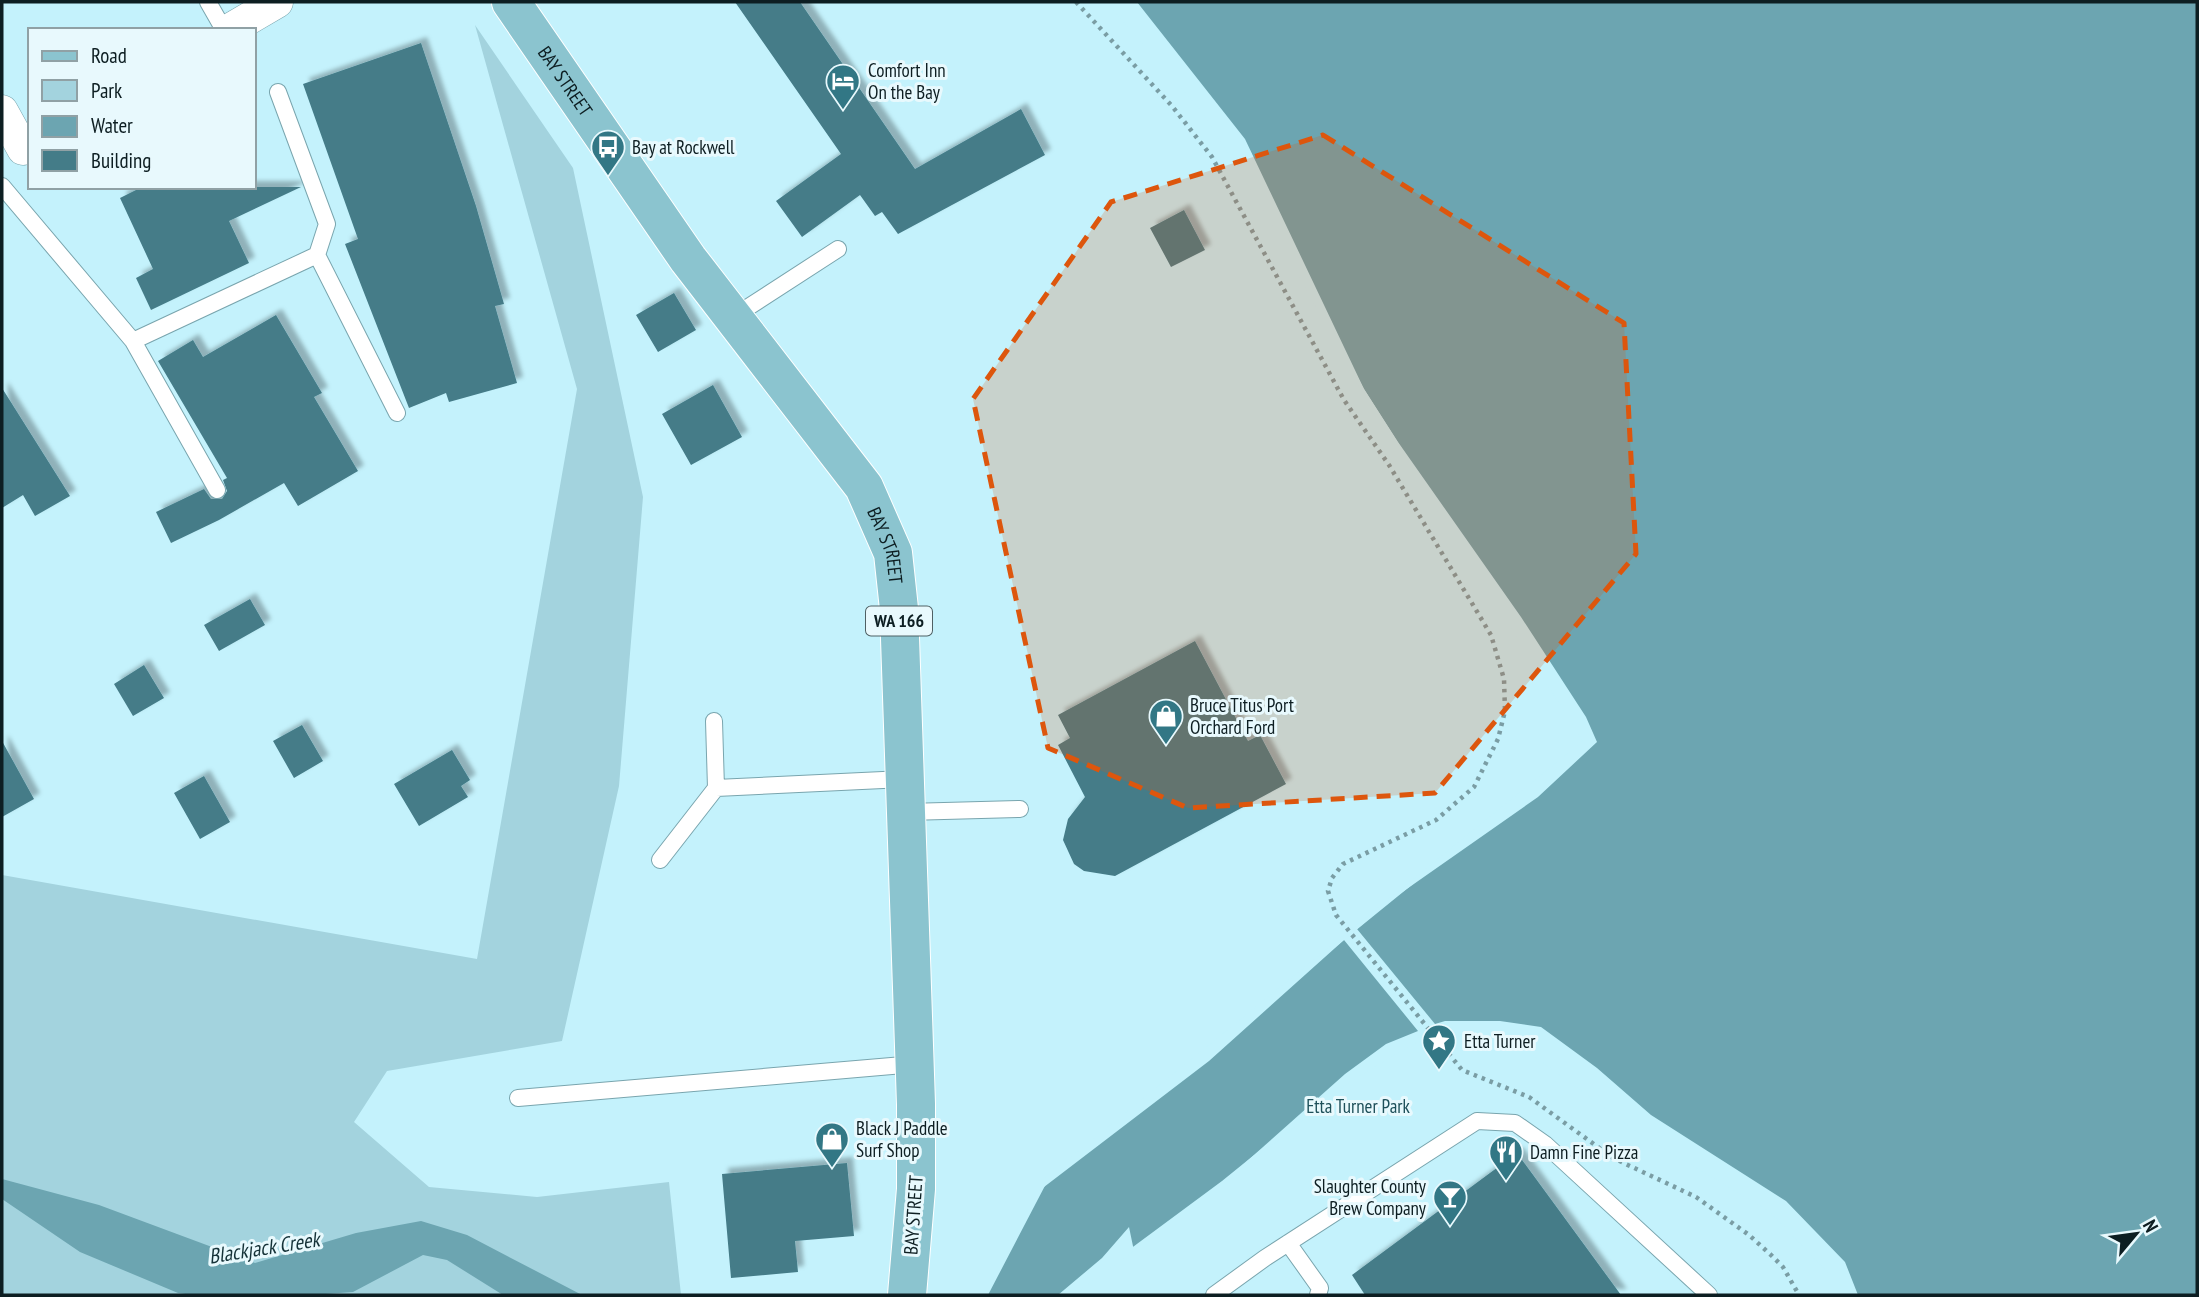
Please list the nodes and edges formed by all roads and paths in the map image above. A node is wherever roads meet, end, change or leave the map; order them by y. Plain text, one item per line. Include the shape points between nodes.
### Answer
1 (208, 2) edge
2 (277, 2) edge
3 (511, 2) edge
4 (1076, 2) edge
5 (225, 28) edge
6 (230, 28) edge
7 (278, 92) dead end
8 (2, 111) edge
9 (18, 152) edge
10 (2, 186) edge
11 (838, 248) dead end
12 (317, 256) junction
13 (733, 317) junction
14 (133, 341) junction
15 (397, 413) dead end
16 (217, 490) dead end
17 (714, 721) dead end
18 (716, 788) junction
19 (905, 796) junction
20 (1020, 809) dead end
21 (660, 860) dead end
22 (915, 1065) junction
23 (517, 1098) dead end
24 (1288, 1243) junction
25 (906, 1294) edge
26 (1214, 1295) edge
27 (1318, 1295) edge
28 (1709, 1295) edge
29 (1799, 1295) edge

1 - 5 lane
2 - 6 street
3 - 13 main road, BAY STREET / WA 166
4 - 29 path via 1172,106 1212,157 1344,400 1491,635 1504,679 1505,711 1498,739 1474,788 1436,820 1343,864 1328,891 1336,915 1462,1070 1529,1097 1614,1158 1696,1197 1771,1255
7 - 12 lane via 327,224
8 - 9 street
10 - 14 lane
11 - 13 lane
12 - 14 lane
12 - 15 lane
13 - 19 main road, BAY STREET / WA 166 via 864,487 886,532 893,552 899,609
14 - 16 lane
17 - 18 lane
18 - 19 lane
18 - 21 lane
19 - 20 lane
19 - 22 main road, BAY STREET / WA 166
22 - 23 lane
22 - 25 main road, BAY STREET / WA 166 via 916,1189
24 - 26 lane
24 - 27 lane via 1320,1288
24 - 28 lane via 1477,1121 1516,1123 1545,1144

